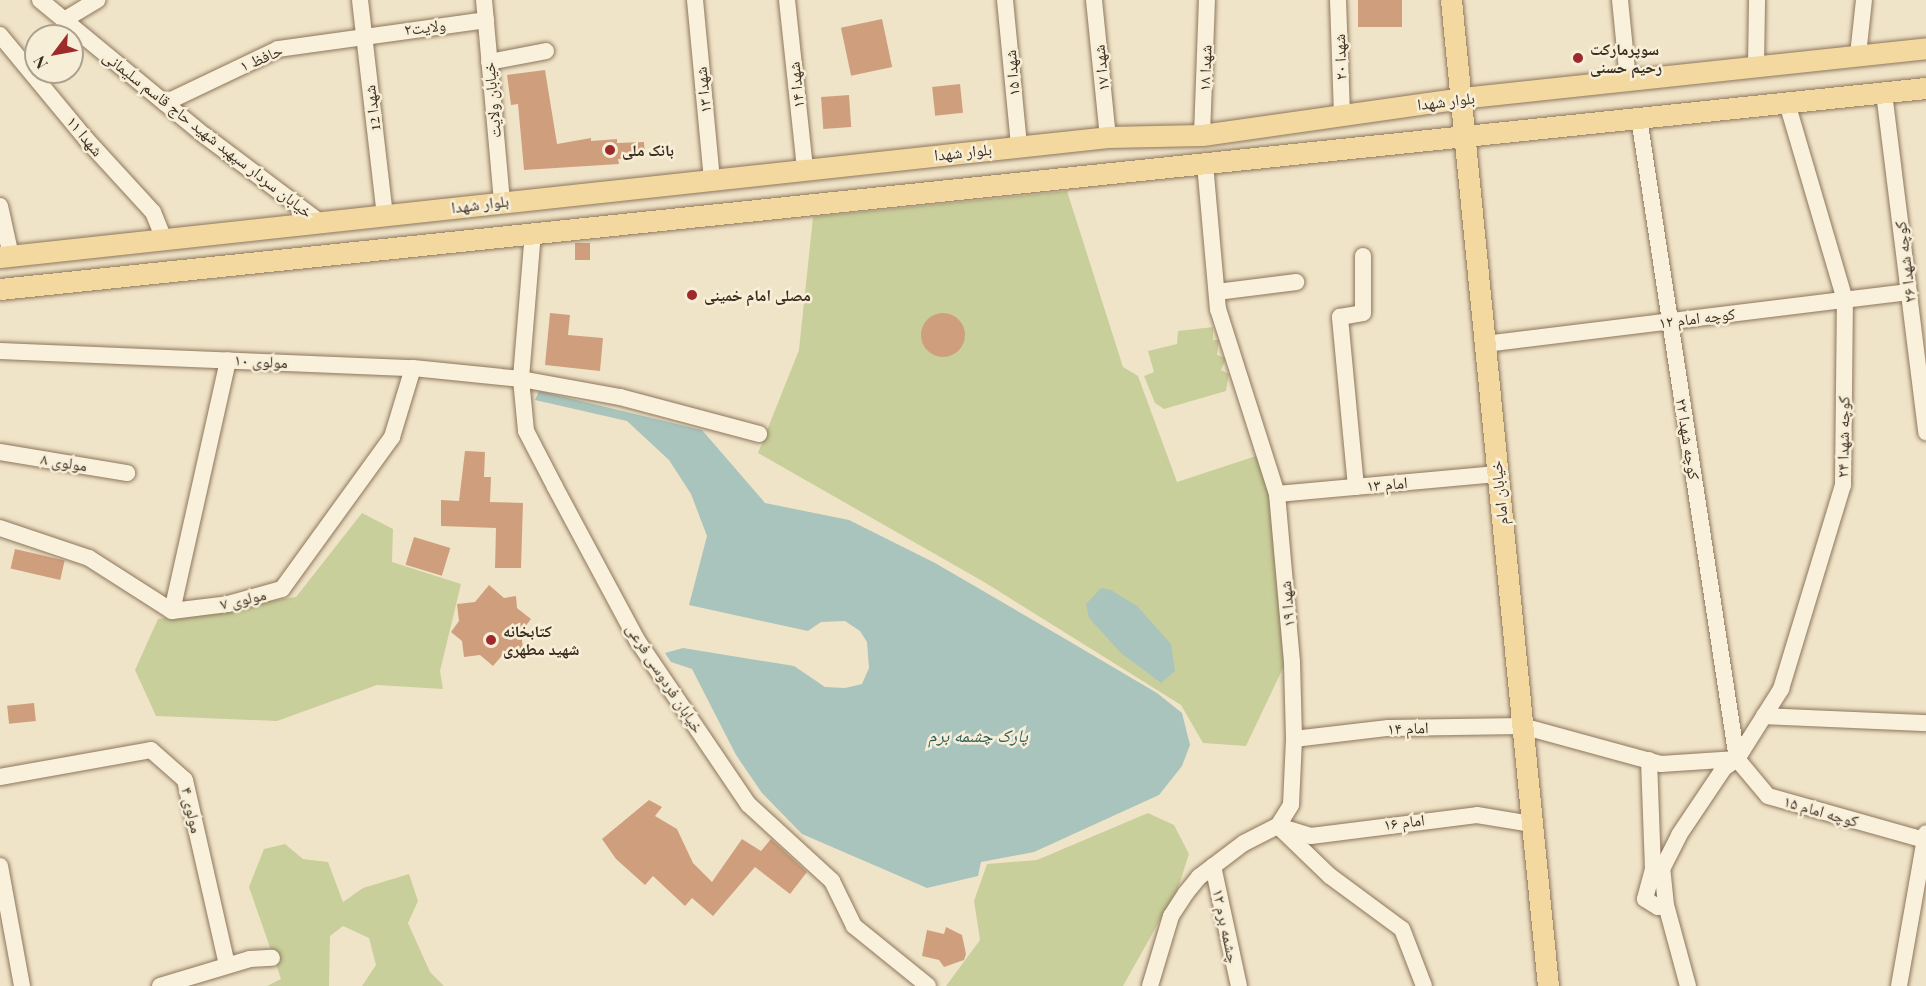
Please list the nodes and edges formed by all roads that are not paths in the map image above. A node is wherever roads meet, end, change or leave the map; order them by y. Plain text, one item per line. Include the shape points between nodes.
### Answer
1 (40, 0) edge
2 (97, 0) edge
3 (360, 0) edge
4 (484, 0) edge
5 (695, 0) edge
6 (787, 0) edge
7 (1005, 0) edge
8 (1094, 0) edge
9 (1207, 0) edge
10 (1338, 0) edge
11 (1451, 0) edge
12 (1620, 0) edge
13 (1757, 0) edge
14 (1864, 0) edge
15 (64, 20) junction
16 (486, 20) junction
17 (0, 35) edge
18 (364, 35) junction
19 (1926, 48) edge
20 (546, 51) dead end
21 (1858, 55) junction
22 (489, 62) junction
23 (1756, 66) junction
24 (1628, 80) junction
25 (1926, 88) edge
26 (1884, 93) junction
27 (1461, 98) junction
28 (165, 103) junction
29 (1787, 103) junction
30 (1342, 114) junction
31 (1639, 118) junction
32 (1202, 135) junction
33 (1464, 136) junction
34 (1108, 137) junction
35 (1020, 146) junction
36 (954, 153) junction
37 (1205, 164) junction
38 (805, 169) junction
39 (712, 180) junction
40 (951, 190) junction
41 (501, 201) junction
42 (0, 206) edge
43 (385, 216) junction
44 (320, 222) junction
45 (533, 232) junction
46 (164, 239) junction
47 (5, 256) edge
48 (1363, 256) dead end
49 (1296, 282) dead end
50 (0, 289) edge
51 (1217, 292) junction
52 (1909, 292) junction
53 (1845, 300) junction
54 (1670, 321) junction
55 (1485, 344) junction
56 (0, 351) edge
57 (228, 360) junction
58 (413, 368) junction
59 (521, 379) junction
60 (1926, 432) edge
61 (759, 434) dead end
62 (0, 452) edge
63 (128, 473) dead end
64 (1497, 474) junction
65 (1356, 487) junction
66 (1277, 494) junction
67 (0, 528) edge
68 (172, 611) junction
69 (1764, 716) junction
70 (1926, 723) edge
71 (1522, 726) junction
72 (1294, 739) junction
73 (1737, 759) junction
74 (1649, 760) junction
75 (0, 777) edge
76 (1532, 824) junction
77 (1278, 826) junction
78 (1925, 836) edge
79 (0, 866) edge
80 (1213, 866) junction
81 (1666, 905) junction
82 (272, 958) dead end
83 (227, 965) junction
84 (22, 986) edge
85 (162, 986) edge
86 (928, 986) edge
87 (1150, 986) edge
88 (1239, 986) edge
89 (1424, 986) edge
90 (1548, 986) edge
91 (1688, 986) edge
92 (1899, 986) edge

1 - 15 street, خیابان سردار سپهبد شهید حاج قاسم سلیمانی
2 - 15 street
3 - 18 street, شهدا 12
4 - 16 street, خیابان ولایت
5 - 39 street, شهدا ۱۳
6 - 38 street, شهدا ۱۴
7 - 35 street, شهدا ۱۵
8 - 34 street, شهدا ۱۷
9 - 32 street, شهدا ۱۸
10 - 30 street, شهدا ۲۰
11 - 27 main road, خیابان امام
12 - 24 street
13 - 23 street
14 - 21 street
15 - 28 street, خیابان سردار سپهبد شهید حاج قاسم سلیمانی
16 - 18 street, ولایت۲
16 - 22 street, خیابان ولایت
17 - 46 street, شهدا ۱۱ via 153,212
18 - 28 street, حافظ ۱ via 278,49
18 - 43 street, شهدا 12
19 - 21 main road, بلوار شهدا
20 - 22 street
21 - 23 main road, بلوار شهدا
22 - 41 street, خیابان ولایت
23 - 24 main road, بلوار شهدا
24 - 27 main road, بلوار شهدا
25 - 26 main road, بلوار شهدا
26 - 29 main road, بلوار شهدا
26 - 52 street, کوچه شهدا ۲۶
27 - 30 main road, بلوار شهدا
27 - 33 main road, خیابان امام
28 - 44 street, خیابان سردار سپهبد شهید حاج قاسم سلیمانی
29 - 31 main road, بلوار شهدا
29 - 53 street, کوچه شهدا ۲۴
30 - 32 main road, بلوار شهدا
31 - 33 main road, بلوار شهدا
31 - 54 street, کوچه شهدا ۲۲
32 - 34 main road, بلوار شهدا
33 - 37 main road, بلوار شهدا
33 - 55 main road, خیابان امام
34 - 35 main road, بلوار شهدا
35 - 36 main road, بلوار شهدا
36 - 38 main road, بلوار شهدا
36 - 40 main road via 965,164 964,175
37 - 40 main road, بلوار شهدا
37 - 51 street, شهدا ۱۹
38 - 39 main road, بلوار شهدا
39 - 41 main road, بلوار شهدا
40 - 45 main road, بلوار شهدا
41 - 43 main road, بلوار شهدا
42 - 47 street
43 - 44 main road, بلوار شهدا
44 - 46 main road, بلوار شهدا
45 - 50 main road, بلوار شهدا
45 - 59 street, خیابان فردوسی فرعی
46 - 47 main road, بلوار شهدا
48 - 65 street via 1363,313 1340,317
49 - 51 street
51 - 66 street, شهدا ۱۹ via 1218,309
52 - 53 street, کوچه امام ۱۲
52 - 60 street, کوچه شهدا ۲۶
53 - 54 street, کوچه امام ۱۲
53 - 69 street, کوچه شهدا ۲۴ via 1843,485 1781,689
54 - 55 street, کوچه امام ۱۲
54 - 73 street, کوچه شهدا ۲۲
55 - 64 main road, خیابان امام
56 - 57 street, مولوی ۱۰
57 - 58 street, مولوی ۱۰
57 - 68 street
58 - 59 street, مولوی ۱۰
58 - 68 street, مولوی ۷ via 392,437 282,589 228,604
59 - 61 street, مولوی ۱۰ via 620,397
59 - 86 street, خیابان فردوسی فرعی via 526,431 637,640 748,804 832,881 854,926
62 - 63 street, مولوی ۸
64 - 65 street, امام ۱۳
64 - 71 main road, خیابان امام
65 - 66 street, امام ۱۳
66 - 72 street, شهدا ۱۹ via 1292,662
67 - 68 street via 89,558
69 - 70 street
69 - 73 street, کوچه شهدا ۲۴
71 - 72 street, امام ۱۴ via 1388,728
71 - 74 street
71 - 76 main road, خیابان امام
72 - 77 street, شهدا ۱۹ via 1291,805
73 - 74 street via 1661,764
73 - 78 street, کوچه امام ۱۵ via 1768,796
73 - 81 street, کوچه شهدا ۲۴ via 1724,768 1669,854 1662,869
74 - 81 street via 1653,868 1645,899 1658,908
75 - 83 street, مولوی ۴ via 151,750 185,780
76 - 77 street, امام ۱۶ via 1465,816 1311,836
76 - 90 main road, خیابان امام
77 - 80 street via 1244,843
77 - 89 street via 1330,876 1402,928
78 - 92 street
79 - 84 street
80 - 87 street via 1192,885 1171,916
80 - 88 street, چشمه برم ۱۲
81 - 91 street, کوچه شهدا ۲۴
82 - 83 street
83 - 85 street

